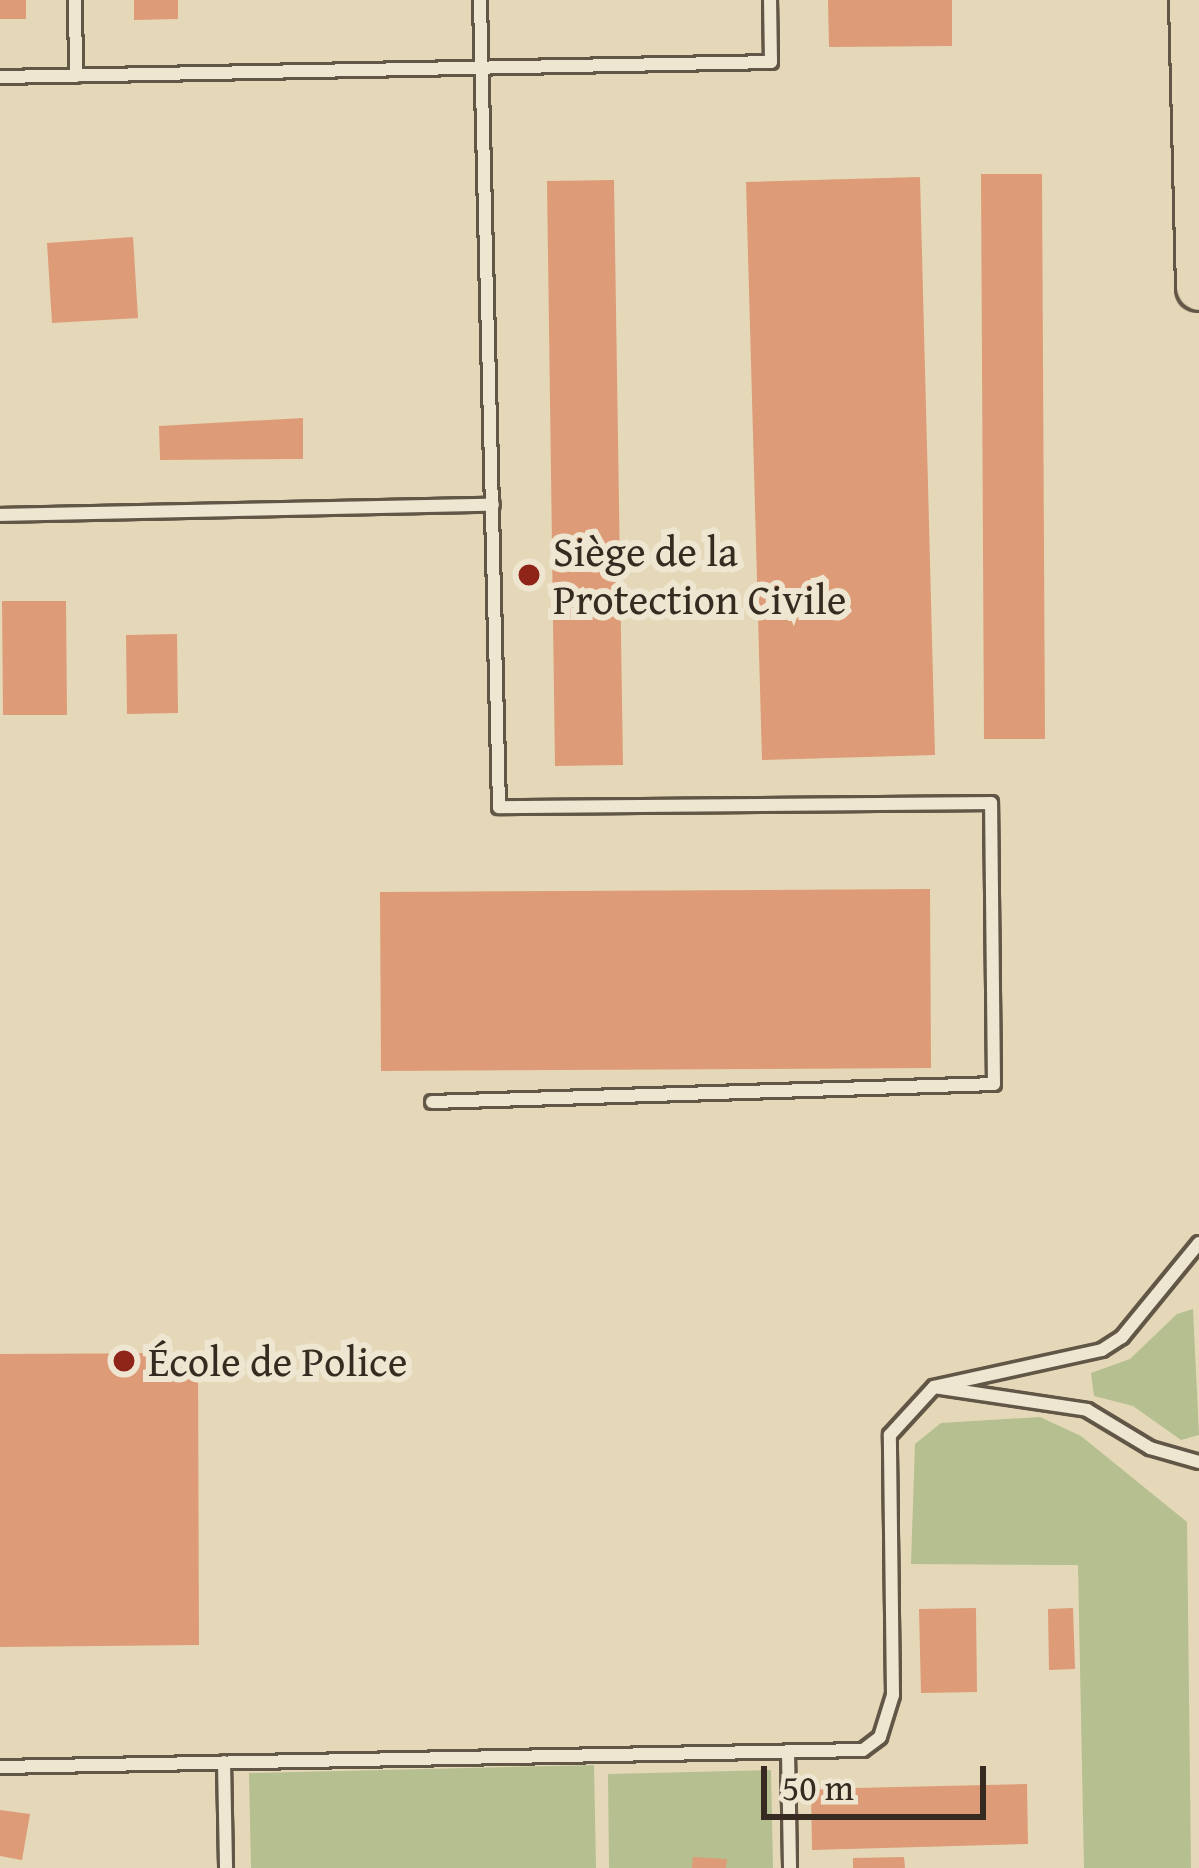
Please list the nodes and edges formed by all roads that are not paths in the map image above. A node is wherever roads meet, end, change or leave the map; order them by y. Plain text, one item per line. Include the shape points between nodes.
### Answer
1 (75, 0) edge
2 (480, 0) edge
3 (770, 0) edge
4 (1192, 0) edge
5 (484, 69) junction
6 (76, 76) junction
7 (0, 77) edge
8 (1199, 287) edge
9 (493, 505) junction
10 (0, 515) edge
11 (432, 1102) dead end
12 (1199, 1243) edge
13 (934, 1387) junction
14 (1199, 1462) edge
15 (788, 1752) junction
16 (224, 1762) junction
17 (0, 1767) edge
18 (226, 1868) edge
19 (790, 1868) edge

1 - 6 lane
2 - 5 lane
3 - 5 lane via 770,62
4 - 8 highway
5 - 6 lane
5 - 9 lane
6 - 7 lane
9 - 10 lane
9 - 11 lane via 499,807 991,803 994,1084
12 - 13 lane via 1122,1337 1102,1350
13 - 14 lane via 1087,1410 1150,1448
13 - 15 lane via 904,1411 886,1468 890,1719 863,1750
15 - 16 lane
15 - 19 lane
16 - 17 lane
16 - 18 lane

